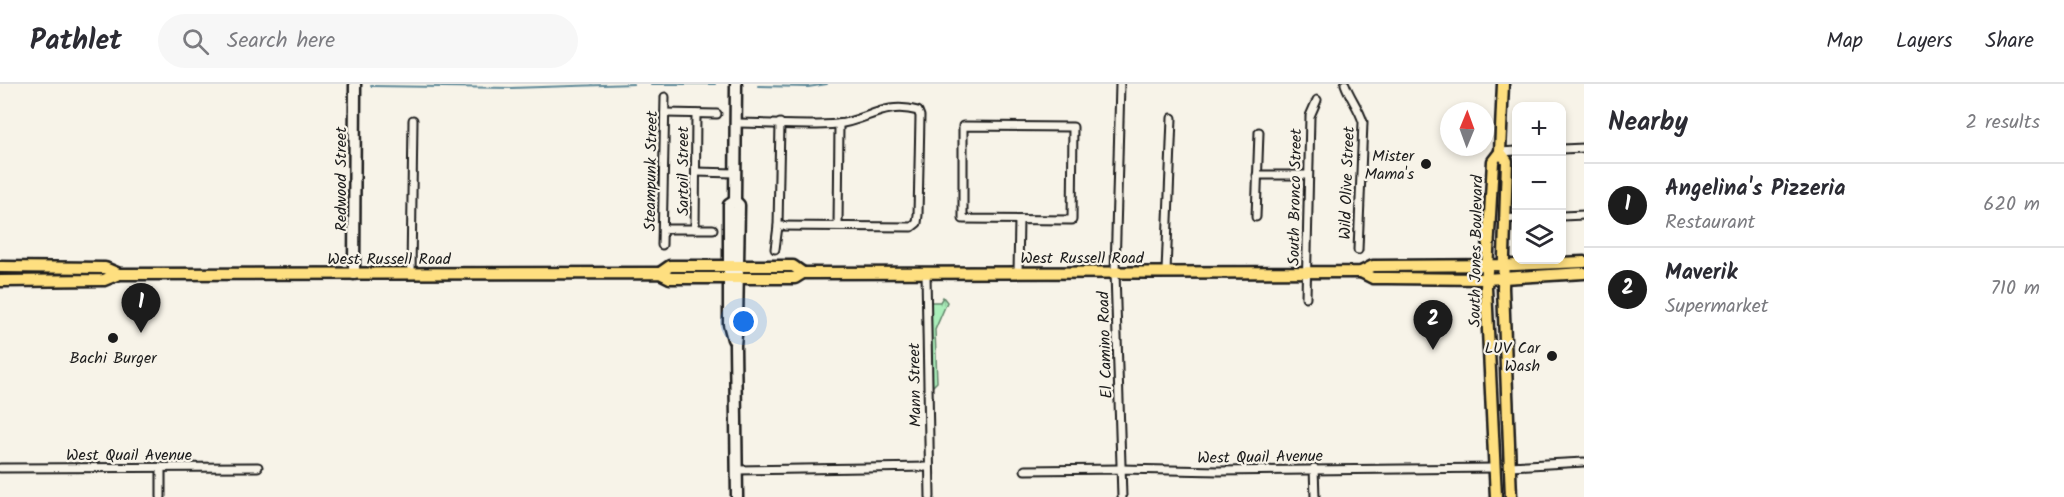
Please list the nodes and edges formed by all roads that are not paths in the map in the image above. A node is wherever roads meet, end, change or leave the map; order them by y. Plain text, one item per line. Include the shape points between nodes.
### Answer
1 (355, 84) edge
2 (736, 84) edge
3 (1120, 84) edge
4 (1345, 84) edge
5 (1503, 84) edge
6 (665, 97) dead end
7 (1317, 100) dead end
8 (665, 113) junction
9 (696, 114) junction
10 (717, 114) dead end
11 (1172, 118) dead end
12 (413, 120) dead end
13 (736, 123) junction
14 (780, 123) junction
15 (839, 124) junction
16 (1259, 132) dead end
17 (1584, 147) edge
18 (1566, 149) edge
19 (1512, 151) edge
20 (1500, 152) junction
21 (696, 172) junction
22 (735, 173) junction
23 (1257, 175) junction
24 (1308, 175) junction
25 (1584, 215) edge
26 (1566, 216) edge
27 (1256, 217) dead end
28 (1512, 218) edge
29 (1504, 219) junction
30 (1019, 220) junction
31 (778, 226) junction
32 (838, 226) junction
33 (663, 228) junction
34 (695, 229) junction
35 (712, 229) dead end
36 (662, 245) dead end
37 (775, 249) dead end
38 (1358, 250) dead end
39 (1584, 262) edge
40 (734, 266) junction
41 (1487, 266) junction
42 (1503, 266) junction
43 (0, 267) edge
44 (1018, 272) junction
45 (1115, 272) junction
46 (1166, 272) junction
47 (1306, 272) junction
48 (1361, 272) junction
49 (354, 273) junction
50 (411, 273) junction
51 (660, 273) junction
52 (803, 273) junction
53 (926, 273) junction
54 (1584, 273) edge
55 (118, 274) junction
56 (1503, 278) junction
57 (734, 279) junction
58 (1486, 279) junction
59 (0, 281) edge
60 (1306, 297) dead end
61 (1584, 462) edge
62 (258, 466) dead end
63 (1509, 466) junction
64 (161, 467) junction
65 (928, 467) junction
66 (0, 468) edge
67 (1314, 468) junction
68 (1495, 468) junction
69 (1121, 469) junction
70 (737, 470) junction
71 (1025, 470) dead end
72 (161, 497) edge
73 (737, 497) edge
74 (930, 497) edge
75 (1122, 497) edge
76 (1315, 497) edge
77 (1496, 497) edge
78 (1511, 497) edge

1 - 49 street, Redwood Street
2 - 13 street
3 - 45 street, El Camino Road
4 - 38 street, Wild Olive Street via 1363,122
5 - 20 main road, South Jones Boulevard
6 - 8 street, Steampunk Street
7 - 24 street, South Bronco Street via 1310,116
8 - 9 street
8 - 33 street, Steampunk Street
9 - 10 street
9 - 21 street, Sartoil Street
11 - 46 street
12 - 50 street
13 - 14 street
13 - 22 street
14 - 15 street
14 - 31 street
15 - 32 street
15 - 32 street via 879,110 909,108 920,116 916,223 912,227
16 - 23 street
17 - 18 street
19 - 20 street
20 - 29 main road, South Jones Boulevard via 1507,161
20 - 41 main road, South Jones Boulevard via 1492,160
21 - 22 street
21 - 34 street, Sartoil Street
22 - 40 street via 735,201 739,206
23 - 24 street
23 - 27 street
24 - 47 street, South Bronco Street
25 - 26 street
28 - 29 street
29 - 42 main road, South Jones Boulevard
30 - 30 street via 963,219 963,126 1073,127 1072,220
30 - 44 street
31 - 32 street
31 - 37 street
33 - 34 street
33 - 36 street, Steampunk Street
34 - 35 street
39 - 42 main road, West Russell Road
40 - 51 main road, West Russell Road via 670,266
40 - 52 main road, West Russell Road via 793,266
40 - 57 street
41 - 42 main road, West Russell Road
41 - 48 main road, West Russell Road via 1373,266
41 - 58 main road, South Jones Boulevard
42 - 56 main road, South Jones Boulevard
43 - 55 main road, West Russell Road via 105,268
44 - 45 main road, West Russell Road
44 - 53 main road, West Russell Road
45 - 46 main road, West Russell Road
45 - 69 street, El Camino Road
46 - 47 main road, West Russell Road
47 - 48 main road, West Russell Road
47 - 60 street, South Bronco Street
48 - 58 main road, West Russell Road via 1373,278
49 - 50 main road, West Russell Road
49 - 55 main road, West Russell Road
50 - 51 main road, West Russell Road
51 - 57 main road, West Russell Road via 670,278
52 - 53 main road, West Russell Road
52 - 57 main road, West Russell Road via 795,278
53 - 65 street, Mann Street
54 - 56 main road, West Russell Road
55 - 59 main road, West Russell Road via 104,280
56 - 58 main road, West Russell Road
56 - 63 main road, South Jones Boulevard
57 - 70 street via 729,324 735,345
58 - 68 main road, South Jones Boulevard
61 - 63 street
62 - 64 street, West Quail Avenue
63 - 78 main road, South Jones Boulevard
64 - 66 street, West Quail Avenue
64 - 72 street
65 - 70 street
65 - 74 street, Mann Street
67 - 68 street, West Quail Avenue
67 - 69 street, West Quail Avenue
67 - 76 street
68 - 77 main road, South Jones Boulevard
69 - 71 street, West Quail Avenue
69 - 75 street, El Camino Road
70 - 73 street

